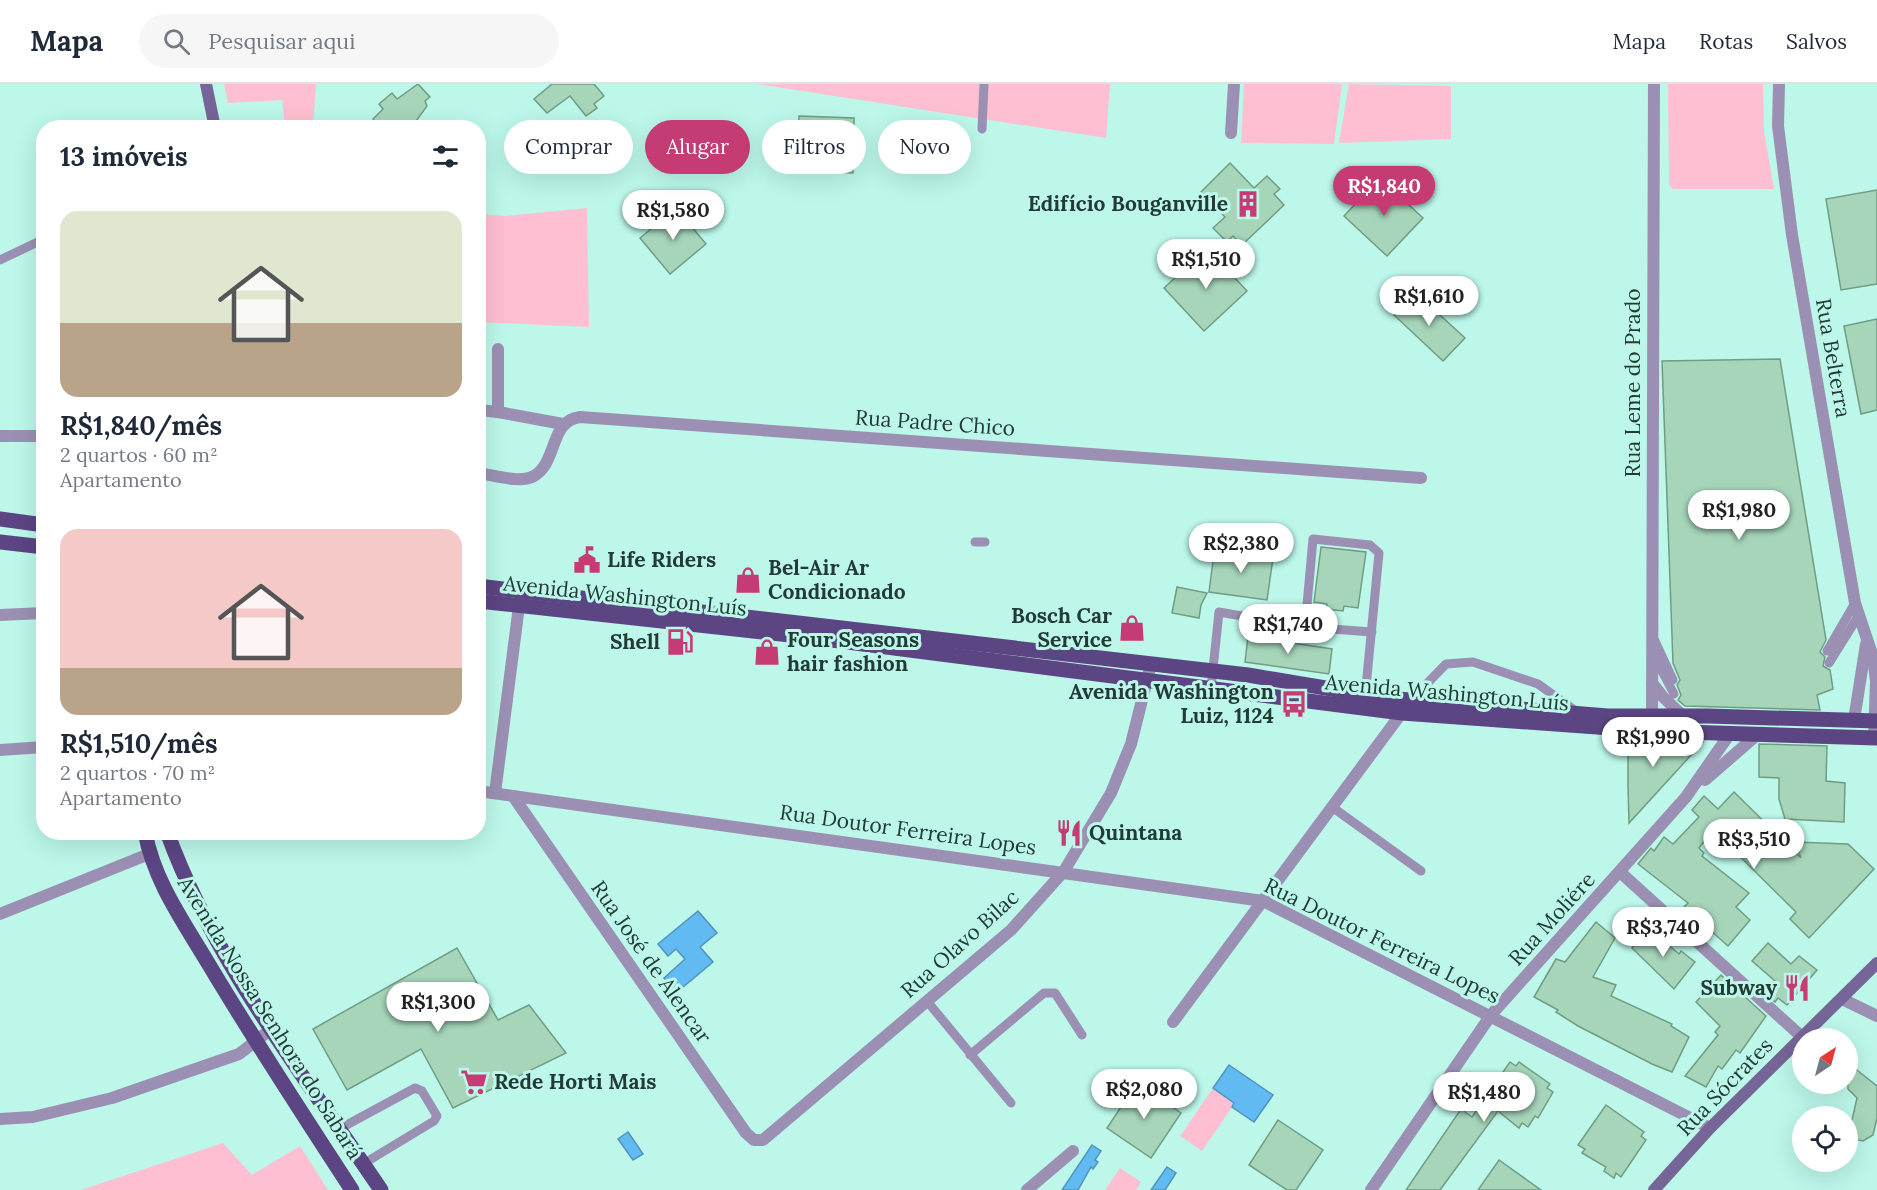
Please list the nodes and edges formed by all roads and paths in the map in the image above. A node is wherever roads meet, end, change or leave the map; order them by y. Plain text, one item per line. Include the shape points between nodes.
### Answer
1 (206, 84) edge
2 (984, 84) edge
3 (1234, 84) edge
4 (1654, 84) edge
5 (1779, 84) edge
6 (213, 120) edge
7 (982, 129) dead end
8 (1231, 133) dead end
9 (36, 243) edge
10 (0, 260) edge
11 (498, 349) dead end
12 (486, 411) edge
13 (498, 412) junction
14 (563, 424) junction
15 (0, 436) edge
16 (36, 436) edge
17 (486, 473) edge
18 (1421, 478) dead end
19 (0, 519) edge
20 (36, 524) edge
21 (0, 542) edge
22 (36, 546) edge
23 (486, 588) edge
24 (520, 599) junction
25 (486, 601) edge
26 (1857, 609) junction
27 (36, 613) edge
28 (0, 615) edge
29 (1305, 627) junction
30 (1372, 632) junction
31 (1652, 634) junction
32 (1866, 637) junction
33 (1827, 651) dead end
34 (1652, 652) junction
35 (1829, 663) dead end
36 (1212, 672) junction
37 (1149, 673) junction
38 (1673, 680) dead end
39 (1652, 683) junction
40 (1211, 688) junction
41 (1674, 694) dead end
42 (1411, 700) junction
43 (1365, 702) junction
44 (1402, 713) junction
45 (1579, 713) junction
46 (1683, 716) junction
47 (1854, 720) junction
48 (1876, 721) edge
49 (1652, 724) junction
50 (1731, 732) junction
51 (1758, 734) junction
52 (1875, 738) edge
53 (36, 748) edge
54 (0, 750) edge
55 (486, 792) edge
56 (495, 793) junction
57 (513, 796) junction
58 (1686, 796) junction
59 (1332, 807) junction
60 (146, 840) edge
61 (170, 840) edge
62 (149, 854) junction
63 (1064, 871) junction
64 (1421, 871) dead end
65 (1620, 872) junction
66 (1263, 901) junction
67 (0, 914) edge
68 (1877, 963) edge
69 (1842, 999) junction
70 (927, 1001) junction
71 (1491, 1015) junction
72 (1877, 1016) edge
73 (1173, 1022) dead end
74 (1792, 1028) edge
75 (1811, 1028) edge
76 (270, 1030) junction
77 (1082, 1035) dead end
78 (255, 1042) junction
79 (1792, 1047) edge
80 (970, 1055) junction
81 (1011, 1103) dead end
82 (0, 1119) edge
83 (1710, 1128) junction
84 (339, 1129) junction
85 (763, 1140) joint
86 (1073, 1151) dead end
87 (363, 1164) junction
88 (352, 1190) edge
89 (381, 1190) edge
90 (1027, 1190) edge
91 (1371, 1190) edge
92 (1654, 1190) edge

1 - 6 street
2 - 7 lane
3 - 8 street
4 - 31 street, Rua Leme do Prado
5 - 26 street, Rua Belterra via 1778,126 1792,235
9 - 10 lane
11 - 13 street
12 - 13 street
13 - 14 street
14 - 17 street via 534,476 520,479
14 - 18 street, Rua Padre Chico via 580,417
15 - 16 street
19 - 20 main road
21 - 22 main road
23 - 24 main road, Avenida Washington Luís
24 - 25 main road, Avenida Washington Luís
24 - 37 main road, Avenida Washington Luís via 808,637
24 - 56 street
26 - 32 street, Rua Belterra
26 - 33 lane
26 - 35 lane
27 - 28 street
29 - 30 lane
29 - 30 lane via 1312,539 1370,545 1379,553
29 - 36 lane via 1219,612
30 - 43 lane
31 - 34 street, Rua Leme do Prado
31 - 38 lane
32 - 47 street, Rua Belterra
32 - 48 street, Rua Belterra via 1876,681
34 - 39 street, Rua Leme do Prado
34 - 41 lane
36 - 37 main road, Avenida Washington Luís
36 - 40 lane
36 - 43 main road, Avenida Washington Luís
37 - 40 main road, Avenida Washington Luís
37 - 63 street, Rua Olavo Bilac via 1131,744 1111,793
39 - 46 street
39 - 49 street, Rua Leme do Prado
40 - 43 main road, Avenida Washington Luís
42 - 43 main road, Avenida Washington Luís
42 - 44 street
42 - 45 main road, Avenida Washington Luís
42 - 45 lane via 1446,664 1473,662 1538,684
43 - 44 main road, Avenida Washington Luís
44 - 49 main road, Avenida Washington Luís
44 - 59 street
45 - 49 main road, Avenida Washington Luís
46 - 47 main road, Avenida Washington Luís
46 - 49 main road, Avenida Washington Luís
47 - 48 main road, Avenida Washington Luís
48 - 52 street, Rua Belterra
49 - 50 main road, Avenida Washington Luís
50 - 51 main road, Avenida Washington Luís
50 - 58 street, Rua Moliére
51 - 52 main road, Avenida Washington Luís
51 - 58 street, Rua Moliére
53 - 54 street
55 - 56 street, Rua Doutor Ferreira Lopes
56 - 57 street, Rua Doutor Ferreira Lopes
57 - 63 street, Rua Doutor Ferreira Lopes
57 - 85 street, Rua José de Alencar via 746,1133 754,1140
58 - 65 street, Rua Moliére
59 - 64 lane
59 - 66 street
60 - 62 main road, Avenida Nossa Senhora do Sabará
61 - 76 main road, Avenida Nossa Senhora do Sabará via 184,879
62 - 67 street
62 - 78 main road, Avenida Nossa Senhora do Sabará via 165,890
63 - 66 street, Rua Doutor Ferreira Lopes
63 - 70 street, Rua Olavo Bilac via 1011,930
65 - 71 street, Rua Moliére
65 - 74 street
66 - 71 street, Rua Doutor Ferreira Lopes
66 - 73 street
68 - 69 street, Rua Sócrates
69 - 72 street
69 - 75 street, Rua Sócrates
70 - 80 lane
70 - 85 street, Rua Olavo Bilac
71 - 83 street, Rua Doutor Ferreira Lopes
71 - 91 street, Rua Moliére
76 - 78 street
76 - 84 main road, Avenida Nossa Senhora do Sabará
77 - 80 lane via 1055,993 1044,993
78 - 82 street via 239,1054 112,1098 33,1117
78 - 88 main road, Avenida Nossa Senhora do Sabará
79 - 83 street, Rua Sócrates
80 - 81 lane
83 - 92 street, Rua Sócrates
84 - 87 main road, Avenida Nossa Senhora do Sabará
84 - 87 lane via 415,1088 422,1091 436,1116 434,1121
86 - 90 street
87 - 89 main road, Avenida Nossa Senhora do Sabará

